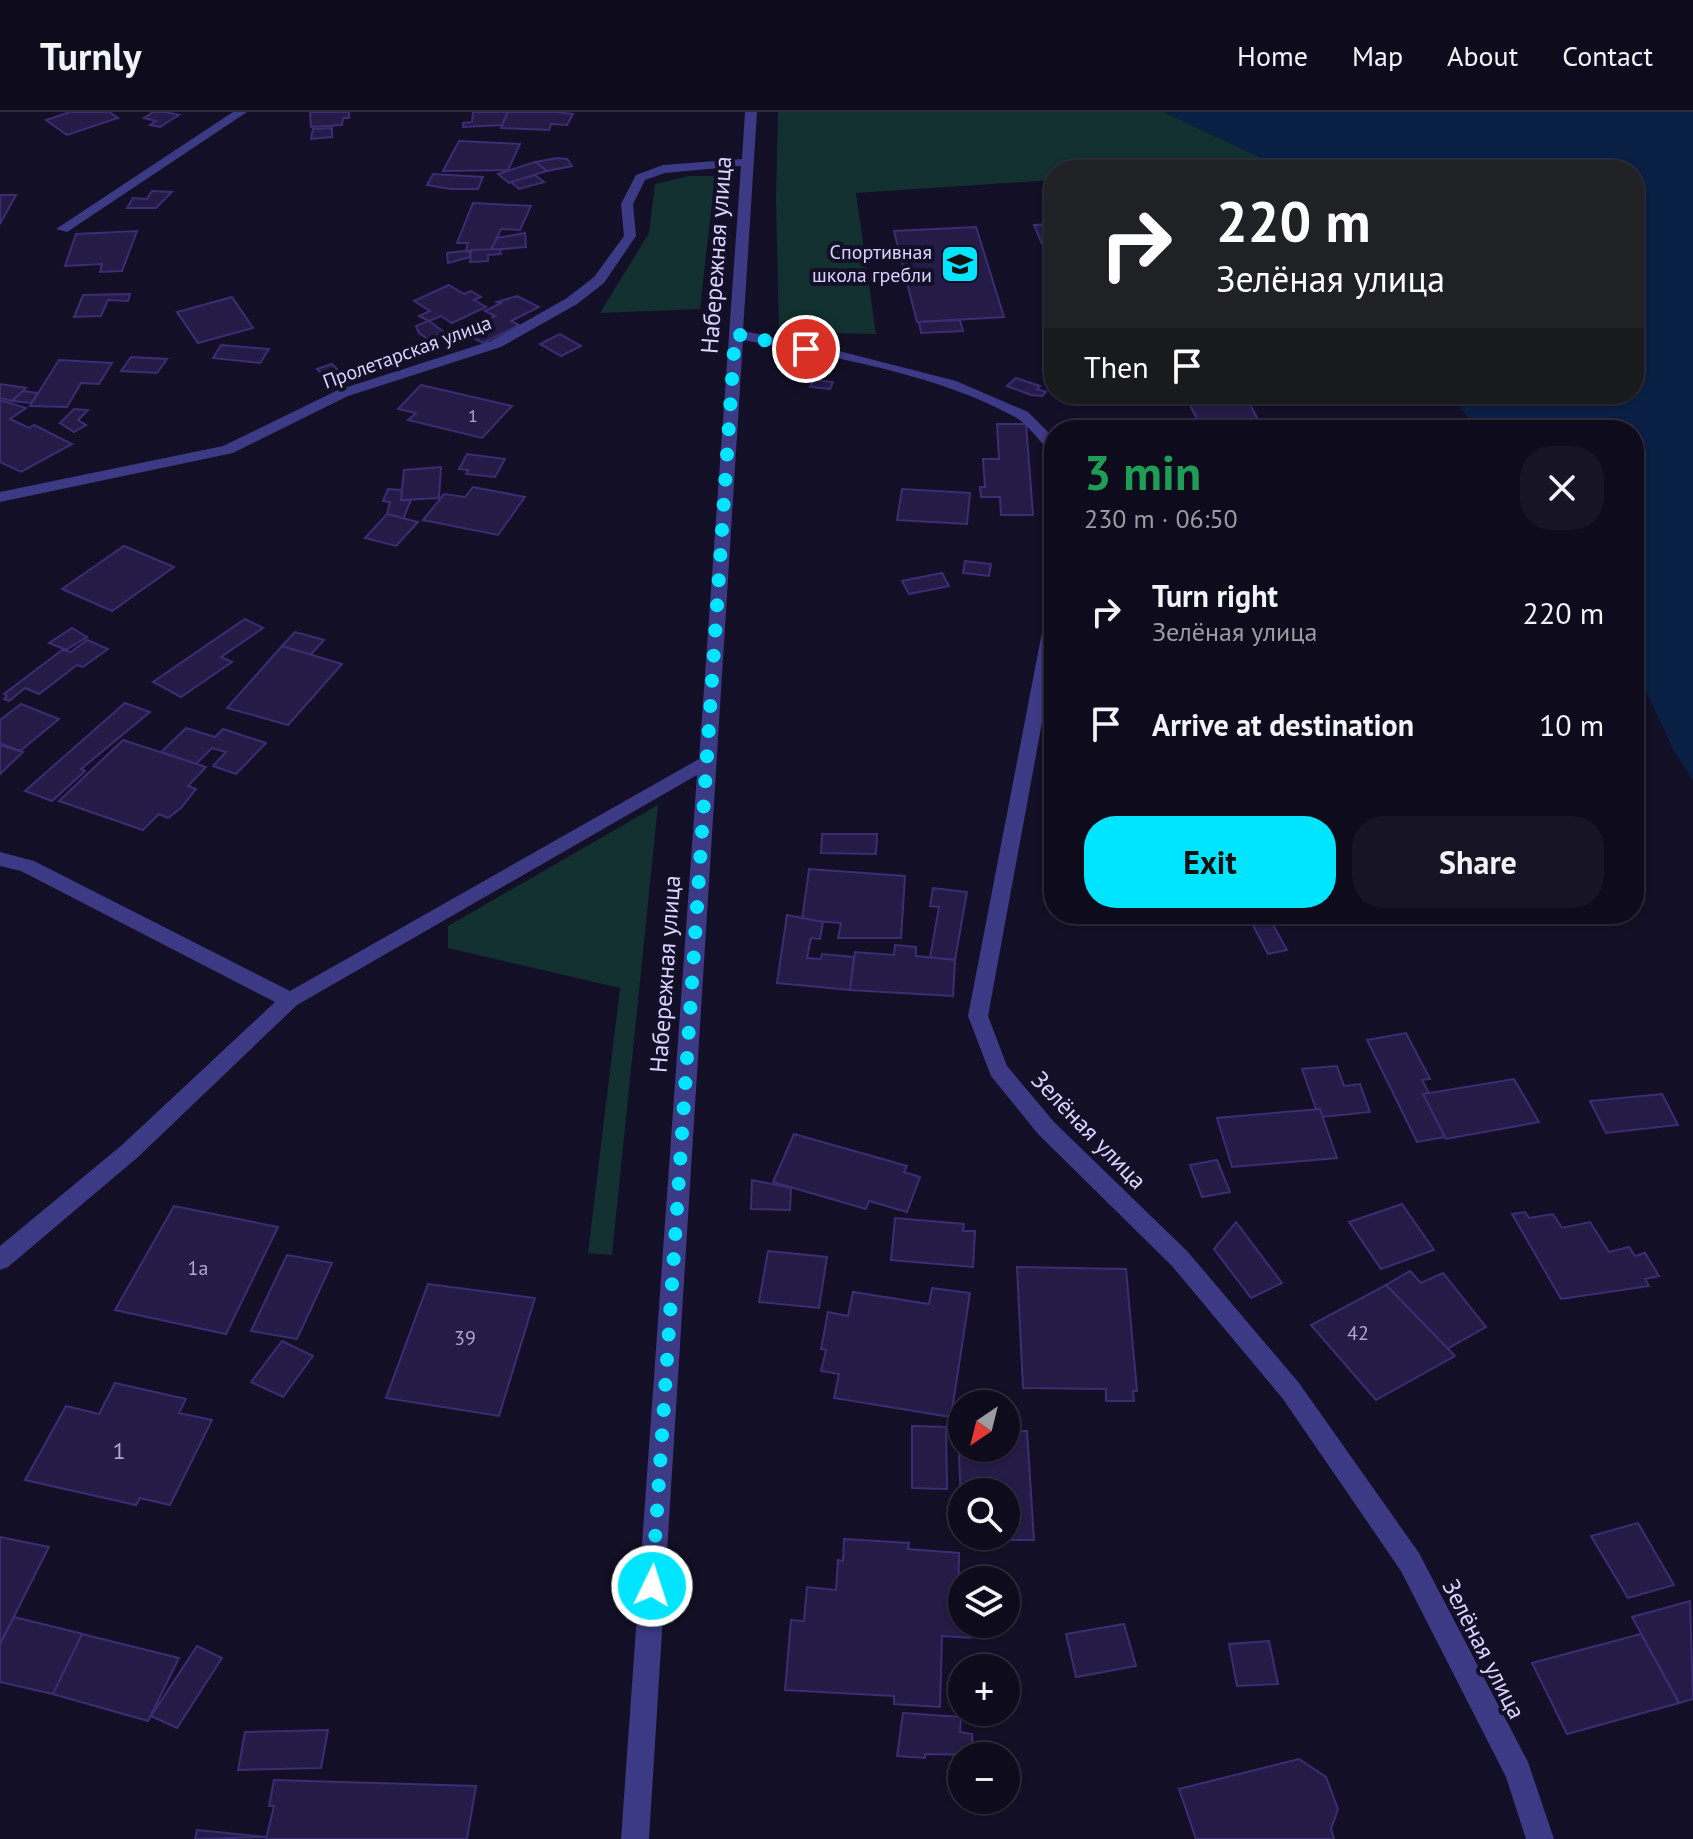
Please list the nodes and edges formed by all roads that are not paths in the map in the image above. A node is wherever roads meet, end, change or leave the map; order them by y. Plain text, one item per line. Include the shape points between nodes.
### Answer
1 (241, 112) edge
2 (751, 112) edge
3 (750, 162) junction
4 (62, 229) dead end
5 (735, 334) junction
6 (1044, 437) edge
7 (0, 497) edge
8 (1044, 669) edge
9 (705, 763) junction
10 (0, 859) edge
11 (290, 1000) junction
12 (0, 1260) edge
13 (635, 1839) edge
14 (1540, 1839) edge

1 - 4 street
2 - 3 street, Набережная улица
3 - 5 street, Набережная улица
3 - 7 street, Пролетарская улица via 663,169 640,178 627,204 630,236 599,280 496,344 343,393 228,450
5 - 6 street, Зелёная улица via 951,384 1023,415
5 - 9 street, Набережная улица
8 - 14 street, Зелёная улица via 978,1016 998,1070 1046,1128 1180,1259 1291,1391 1410,1562 1518,1772
9 - 11 street
9 - 13 street, Набережная улица
10 - 11 street via 27,866
11 - 12 street via 130,1151

